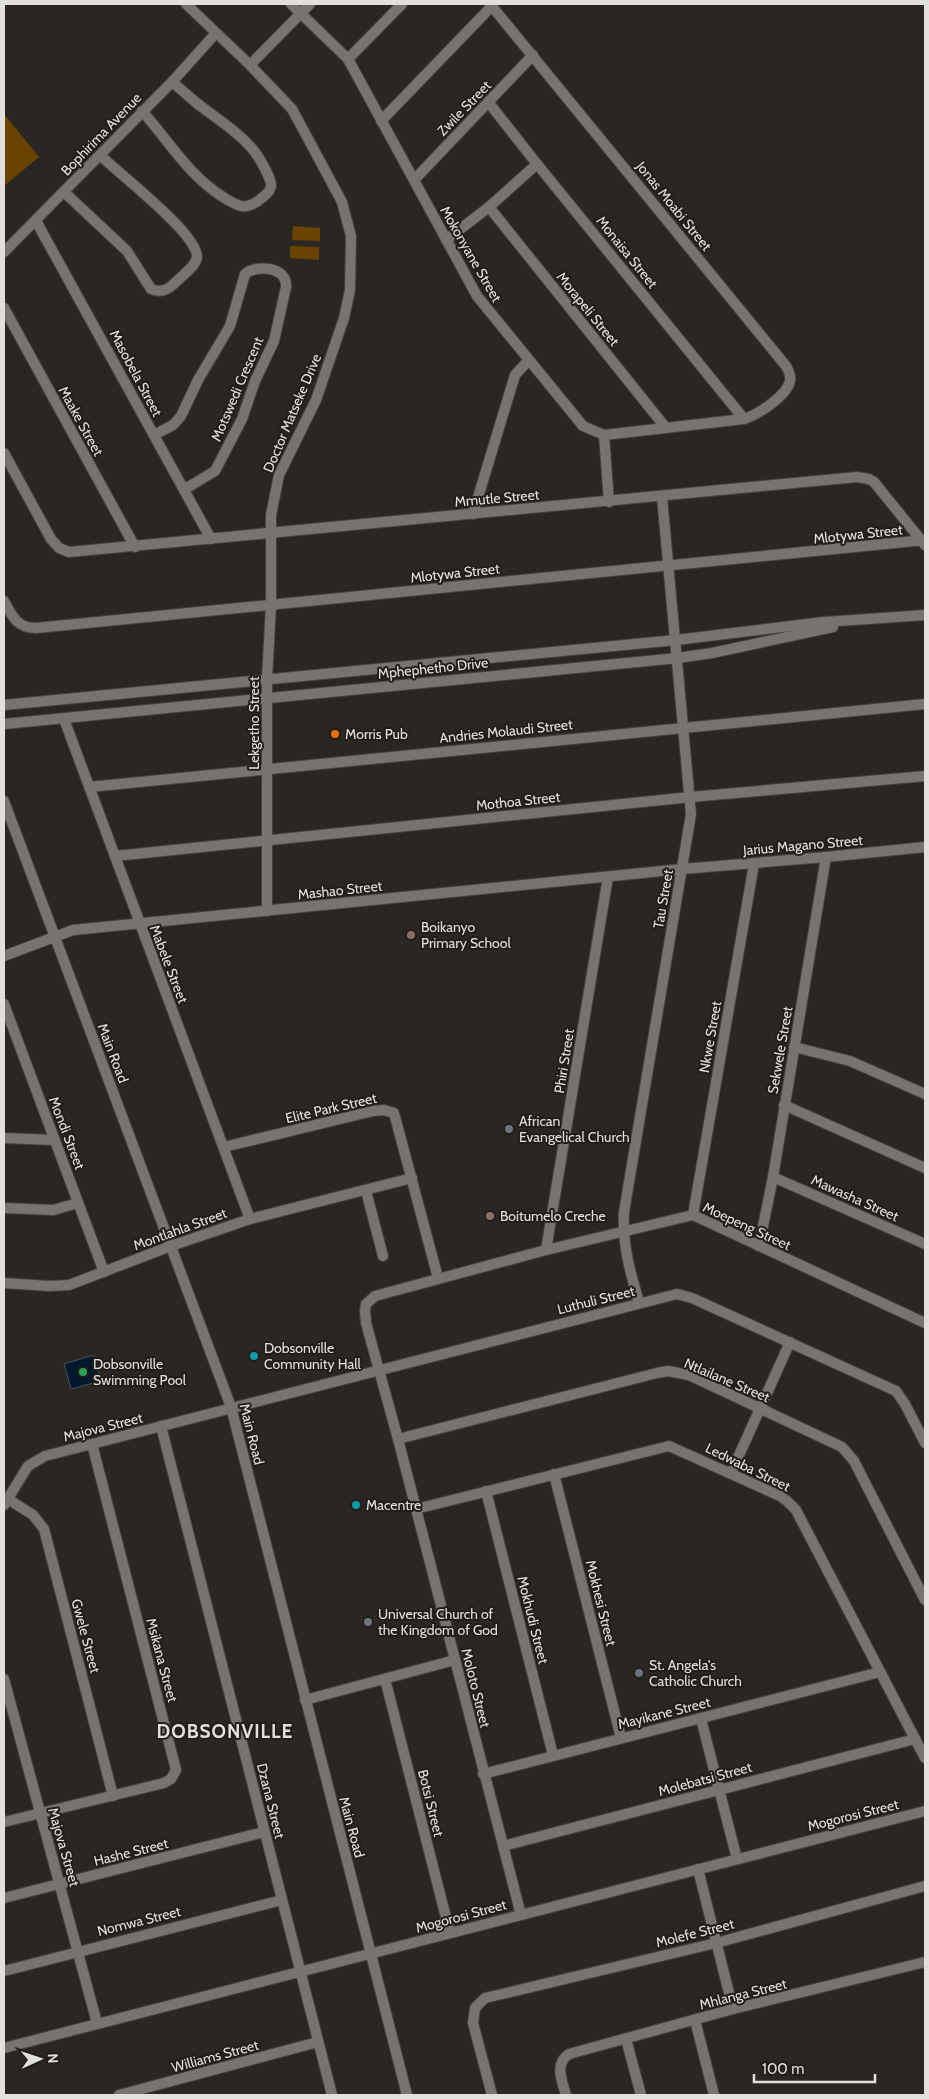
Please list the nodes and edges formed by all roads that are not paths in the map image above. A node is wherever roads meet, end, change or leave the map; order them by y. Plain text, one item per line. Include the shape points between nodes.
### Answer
1 (186, 4) edge
2 (291, 4) edge
3 (310, 4) edge
4 (402, 4) edge
5 (491, 5) edge
6 (300, 13) junction
7 (216, 34) junction
8 (533, 55) junction
9 (348, 59) junction
10 (250, 65) junction
11 (172, 82) junction
12 (489, 103) junction
13 (142, 111) junction
14 (381, 121) junction
15 (100, 155) junction
16 (537, 164) junction
17 (414, 180) junction
18 (64, 192) junction
19 (488, 207) junction
20 (36, 221) junction
21 (446, 240) junction
22 (4, 252) edge
23 (4, 308) edge
24 (528, 361) junction
25 (744, 419) junction
26 (666, 428) junction
27 (154, 435) junction
28 (604, 435) junction
29 (4, 453) edge
30 (185, 489) junction
31 (662, 497) junction
32 (609, 502) junction
33 (472, 514) junction
34 (270, 534) junction
35 (211, 539) junction
36 (924, 542) edge
37 (134, 547) junction
38 (668, 566) junction
39 (4, 601) edge
40 (271, 605) junction
41 (925, 615) edge
42 (861, 620) junction
43 (676, 640) junction
44 (678, 658) junction
45 (267, 679) junction
46 (268, 698) junction
47 (925, 704) edge
48 (4, 706) edge
49 (64, 719) junction
50 (4, 724) edge
51 (685, 728) junction
52 (268, 768) junction
53 (925, 776) edge
54 (89, 787) junction
55 (691, 797) junction
56 (4, 801) edge
57 (267, 839) junction
58 (925, 847) edge
59 (115, 856) junction
60 (826, 857) junction
61 (754, 864) junction
62 (682, 869) junction
63 (608, 877) junction
64 (267, 911) junction
65 (140, 925) junction
66 (54, 937) junction
67 (4, 956) edge
68 (4, 1004) edge
69 (794, 1047) junction
70 (925, 1094) edge
71 (784, 1105) junction
72 (4, 1138) edge
73 (54, 1140) junction
74 (224, 1147) junction
75 (925, 1168) edge
76 (773, 1177) junction
77 (412, 1178) junction
78 (366, 1191) junction
79 (78, 1203) junction
80 (4, 1208) edge
81 (693, 1215) junction
82 (250, 1219) junction
83 (622, 1230) junction
84 (925, 1244) edge
85 (171, 1246) junction
86 (759, 1246) junction
87 (546, 1250) junction
88 (384, 1256) dead end
89 (104, 1272) junction
90 (438, 1278) junction
91 (4, 1283) edge
92 (374, 1296) joint
93 (639, 1302) junction
94 (925, 1322) edge
95 (790, 1342) junction
96 (379, 1370) junction
97 (231, 1407) junction
98 (760, 1408) junction
99 (161, 1426) junction
100 (924, 1438) edge
101 (398, 1439) junction
102 (92, 1444) junction
103 (554, 1474) junction
104 (731, 1474) junction
105 (486, 1491) junction
106 (6, 1502) edge
107 (416, 1509) junction
108 (925, 1600) edge
109 (455, 1660) junction
110 (880, 1672) junction
111 (4, 1678) edge
112 (385, 1679) junction
113 (306, 1700) junction
114 (700, 1719) junction
115 (621, 1738) junction
116 (915, 1738) junction
117 (553, 1755) junction
118 (925, 1758) edge
119 (483, 1774) junction
120 (719, 1789) junction
121 (113, 1796) junction
122 (925, 1811) edge
123 (39, 1813) junction
124 (4, 1822) edge
125 (264, 1832) junction
126 (503, 1846) junction
127 (736, 1860) junction
128 (698, 1869) junction
129 (60, 1884) junction
130 (925, 1886) edge
131 (4, 1898) edge
132 (282, 1900) junction
133 (521, 1915) junction
134 (450, 1933) junction
135 (716, 1942) junction
136 (78, 1951) junction
137 (371, 1954) junction
138 (925, 1962) edge
139 (301, 1970) junction
140 (4, 1971) edge
141 (733, 2009) junction
142 (695, 2020) junction
143 (97, 2023) junction
144 (626, 2039) junction
145 (318, 2042) junction
146 (4, 2048) edge
147 (119, 2095) edge
148 (332, 2095) edge
149 (407, 2095) edge
150 (492, 2095) edge
151 (566, 2095) edge
152 (641, 2095) edge
153 (714, 2095) edge

1 - 7 street, Doctor Matseke Drive
2 - 6 street, Mokonyane Street
3 - 6 street
4 - 9 street
5 - 8 street, Jonas Moabi Street
5 - 14 street
6 - 9 street, Mokonyane Street
6 - 10 street
7 - 10 street, Doctor Matseke Drive
7 - 11 street, Bophirima Avenue
8 - 12 street, Zwile Street
8 - 25 street, Jonas Moabi Street via 786,366 791,376 787,388 764,409
9 - 14 street, Mokonyane Street
10 - 34 street, Doctor Matseke Drive via 297,116 342,202 351,236 350,290 344,318 316,400 279,475
11 - 13 street, Bophirima Avenue
11 - 13 street via 254,151 271,181 266,195 246,207 223,198 189,169
12 - 16 street, Monaisa Street
12 - 17 street, Zwile Street
13 - 15 street, Bophirima Avenue
14 - 17 street, Mokonyane Street
15 - 18 street, Bophirima Avenue
15 - 18 street via 178,226 196,251 192,266 167,290 151,290 126,251
16 - 19 street
16 - 25 street, Monaisa Street
17 - 21 street, Mokonyane Street
18 - 20 street, Bophirima Avenue
19 - 21 street
19 - 26 street, Morapeli Street
20 - 22 street, Bophirima Avenue
20 - 27 street, Masobela Street
21 - 24 street, Mokonyane Street via 481,302
23 - 37 street, Maake Street
24 - 28 street, Mokonyane Street via 583,426
24 - 33 street via 515,375
25 - 26 street
26 - 28 street
27 - 30 street, Masobela Street
27 - 30 street, Motswedi Crescent via 173,425 181,416 230,326 245,274 262,269 282,273 287,282 274,341 242,419 215,471
28 - 32 street
29 - 37 street, Mmutle Street via 59,548 69,552
30 - 35 street, Masobela Street
31 - 32 street, Mmutle Street
31 - 36 street, Mmutle Street via 866,478 874,482
31 - 38 street, Tau Street
32 - 33 street, Mmutle Street
33 - 34 street, Mmutle Street
34 - 35 street, Mmutle Street
34 - 40 street, Lekgetho Street
35 - 37 street, Mmutle Street
36 - 38 street, Mlotywa Street
38 - 40 street, Mlotywa Street
38 - 43 street, Tau Street
39 - 40 street, Mlotywa Street via 20,625 36,628
40 - 45 street, Lekgetho Street
41 - 42 street, Mphephetho Drive
42 - 43 street, Mphephetho Drive
42 - 44 street, Mphephetho Drive via 744,647
43 - 44 street, Tau Street
43 - 45 street, Mphephetho Drive
44 - 46 street, Mphephetho Drive
44 - 51 street, Tau Street
45 - 46 street, Lekgetho Street
45 - 48 street, Mphephetho Drive
46 - 49 street, Mphephetho Drive
46 - 52 street, Lekgetho Street
47 - 51 street, Andries Molaudi Street
49 - 50 street, Mphephetho Drive
49 - 54 street, Mabele Street
51 - 52 street, Andries Molaudi Street
51 - 55 street, Tau Street
52 - 54 street, Andries Molaudi Street
52 - 57 street, Lekgetho Street
53 - 55 street, Mothoa Street
54 - 59 street, Mabele Street
55 - 57 street, Mothoa Street
55 - 62 street, Tau Street via 692,814
56 - 66 street, Main Road
57 - 59 street, Mothoa Street
57 - 64 street, Lekgetho Street
58 - 60 street, Jarius Magano Street
59 - 65 street, Mabele Street
60 - 61 street, Jarius Magano Street
60 - 69 street, Sekwele Street
61 - 62 street, Jarius Magano Street
61 - 81 street, Nkwe Street
62 - 63 street, Mashao Street
62 - 83 street, Tau Street
63 - 64 street, Mashao Street
63 - 87 street, Phiri Street
64 - 65 street, Mashao Street
65 - 66 street, Mashao Street via 73,930
65 - 74 street, Mabele Street
66 - 67 street, Mashao Street
66 - 85 street, Main Road
68 - 73 street, Mondi Street
69 - 70 street via 850,1061
69 - 71 street, Sekwele Street
71 - 75 street
71 - 76 street, Sekwele Street
72 - 73 street
73 - 79 street, Mondi Street
74 - 77 street, Elite Park Street via 384,1110 396,1117
74 - 82 street, Mabele Street
76 - 84 street, Mawasha Street
76 - 86 street, Sekwele Street
77 - 78 street, Montlahla Street
77 - 90 street, Elite Park Street
78 - 82 street, Montlahla Street
78 - 88 street
79 - 80 street via 53,1210
79 - 89 street, Mondi Street
81 - 83 street, Moepeng Street
81 - 86 street, Moepeng Street
82 - 85 street, Montlahla Street
83 - 87 street, Moepeng Street
83 - 93 street, Tau Street
85 - 89 street, Montlahla Street
85 - 97 street, Main Road
86 - 94 street, Moepeng Street
87 - 90 street, Moepeng Street
89 - 91 street, Montlahla Street via 69,1284
90 - 92 street, Moepeng Street
92 - 96 street, Moloto Street via 365,1310
93 - 95 street, Luthuli Street via 684,1295
93 - 96 street, Luthuli Street
95 - 98 street
95 - 100 street, Luthuli Street via 896,1391
96 - 97 street, Luthuli Street
96 - 101 street, Moloto Street
97 - 99 street, Majova Street
97 - 113 street, Main Road
98 - 101 street, Ntlailane Street via 689,1375 668,1371
98 - 104 street
98 - 108 street, Ntlailane Street via 835,1442 847,1451
99 - 102 street, Majova Street
99 - 125 street, Dzana Street
101 - 107 street, Moloto Street
102 - 106 street, Majova Street via 38,1459 21,1476
102 - 121 street, Msikana Street via 176,1770 171,1780 164,1783
103 - 104 street, Ledwaba Street via 669,1446
103 - 105 street, Ledwaba Street
103 - 115 street, Mokhesi Street
104 - 110 street, Ledwaba Street via 780,1496 796,1510
105 - 107 street, Ledwaba Street
105 - 117 street, Mokhudi Street
106 - 121 street, Gwele Street via 33,1515 44,1529
107 - 109 street, Moloto Street
109 - 112 street
109 - 119 street, Moloto Street
110 - 114 street, Mayikane Street
110 - 116 street, Ledwaba Street
111 - 123 street, Majova Street
112 - 113 street
112 - 134 street, Botsi Street
113 - 137 street, Main Road
114 - 115 street, Mayikane Street
114 - 120 street
115 - 117 street, Mayikane Street
116 - 118 street, Ledwaba Street
116 - 120 street, Molebatsi Street
117 - 119 street, Mayikane Street
119 - 126 street, Moloto Street
120 - 126 street, Molebatsi Street
120 - 127 street
121 - 123 street, Msikana Street
122 - 127 street, Mogorosi Street
123 - 124 street, Msikana Street
123 - 129 street, Majova Street
125 - 129 street, Hashe Street
125 - 132 street, Dzana Street
126 - 133 street, Moloto Street
127 - 128 street, Mogorosi Street
128 - 133 street, Mogorosi Street
128 - 135 street
129 - 131 street, Hashe Street
129 - 136 street, Majova Street
130 - 135 street, Molefe Street
132 - 136 street, Nomwa Street
132 - 139 street, Dzana Street
133 - 134 street, Mogorosi Street
134 - 137 street, Mogorosi Street
135 - 141 street
135 - 150 street, Molefe Street via 485,1998 475,2008 473,2023
136 - 140 street, Nomwa Street
136 - 143 street, Majova Street
137 - 139 street, Mogorosi Street
137 - 149 street, Main Road
138 - 141 street, Mhlanga Street
139 - 143 street, Mogorosi Street
139 - 145 street, Dzana Street
141 - 142 street, Mhlanga Street
142 - 144 street, Mhlanga Street
142 - 153 street
143 - 146 street, Mogorosi Street
144 - 151 street, Mhlanga Street via 563,2058 560,2068
144 - 152 street
145 - 147 street, Williams Street
145 - 148 street, Dzana Street

